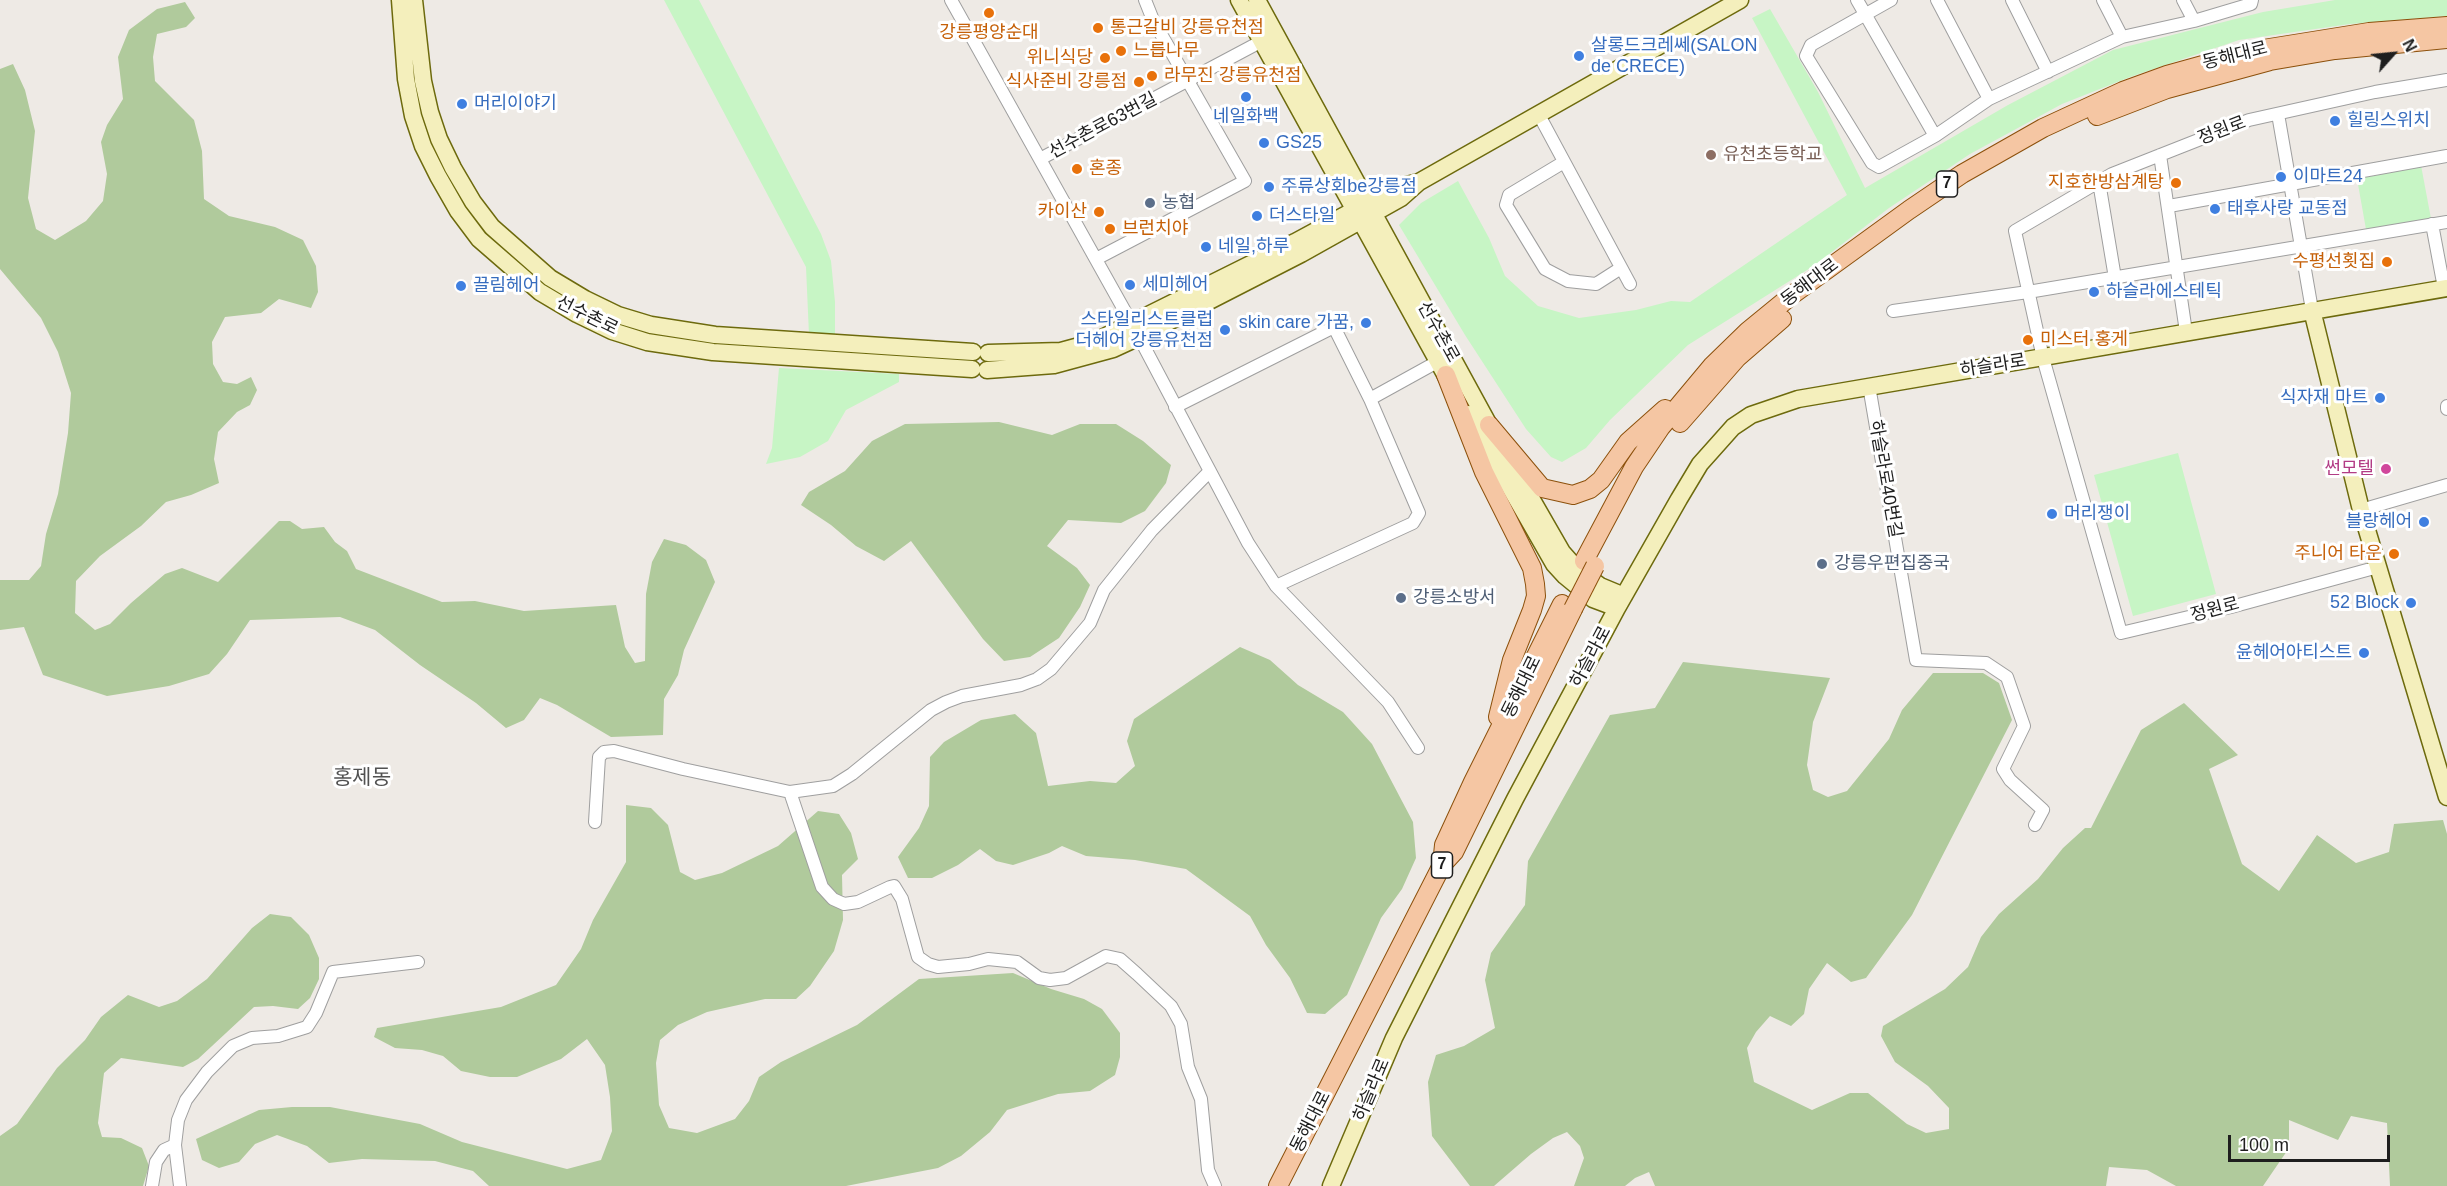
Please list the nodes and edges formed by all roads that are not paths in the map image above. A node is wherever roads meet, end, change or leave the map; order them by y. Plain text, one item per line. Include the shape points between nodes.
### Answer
1 (400, 0) edge
2 (414, 0) edge
3 (951, 0) edge
4 (1145, 0) edge
5 (1239, 0) edge
6 (1257, 0) edge
7 (1740, 0) edge
8 (1857, 0) edge
9 (1891, 0) edge
10 (1937, 0) edge
11 (2012, 0) edge
12 (2103, 0) edge
13 (2183, 0) edge
14 (2252, 0) edge
15 (1865, 14) junction
16 (2194, 21) junction
17 (2447, 26) edge
18 (1269, 37) junction
19 (2121, 37) junction
20 (2447, 39) edge
21 (2048, 72) junction
22 (414, 77) junction
23 (2447, 80) edge
24 (1188, 81) junction
25 (1989, 99) junction
26 (2278, 114) junction
27 (1539, 115) junction
28 (1935, 136) junction
29 (2160, 155) junction
30 (2447, 156) edge
31 (1040, 159) junction
32 (1564, 162) junction
33 (2099, 182) junction
34 (2291, 184) junction
35 (2169, 206) junction
36 (1364, 212) junction
37 (2447, 222) edge
38 (2432, 224) junction
39 (2015, 231) joint
40 (2302, 246) junction
41 (518, 252) junction
42 (1096, 259) junction
43 (506, 265) junction
44 (2175, 267) junction
45 (1621, 268) junction
46 (2115, 278) junction
47 (1630, 284) dead end
48 (2446, 288) edge
49 (2028, 292) junction
50 (2312, 310) junction
51 (1893, 311) dead end
52 (1136, 331) junction
53 (2186, 332) junction
54 (2043, 358) junction
55 (980, 361) junction
56 (1441, 368) junction
57 (1704, 374) junction
58 (1869, 386) junction
59 (1370, 399) junction
60 (1175, 407) junction
61 (1489, 425) junction
62 (1210, 471) junction
63 (2447, 485) edge
64 (2361, 510) junction
65 (1589, 563) junction
66 (2379, 567) junction
67 (1276, 586) junction
68 (1621, 602) junction
69 (1568, 606) junction
70 (2121, 633) joint
71 (1418, 748) dead end
72 (1490, 753) junction
73 (790, 792) junction
74 (2446, 794) edge
75 (595, 822) dead end
76 (2035, 825) dead end
77 (1442, 865) junction
78 (418, 962) dead end
79 (175, 1145) junction
80 (152, 1186) edge
81 (180, 1186) edge
82 (1215, 1186) edge
83 (1278, 1186) edge
84 (1331, 1186) edge

1 - 22 street, 선수촌로
2 - 22 street, 선수촌로
3 - 31 street, 선수촌로63번길
4 - 24 street
5 - 18 street
6 - 18 street
7 - 27 street
8 - 15 street
9 - 15 street
10 - 25 street
11 - 21 street
12 - 19 street
13 - 16 street
14 - 16 street via 2250,4
15 - 28 street
15 - 28 street via 1811,45 1806,56 1872,163 1880,167
16 - 19 street
17 - 57 main road, 동해대로 / 7 via 2369,32 2257,50 2123,91 2043,128 1962,174 1909,210 1748,331
18 - 24 street, 선수촌로63번길
18 - 36 street
19 - 21 street
20 - 65 main road, 동해대로 / 7 via 2270,60 2167,88 2052,136 1963,188 1802,304 1728,367 1687,413
21 - 25 street
22 - 41 street, 선수촌로 via 439,139 472,202
22 - 43 street, 선수촌로 via 413,116 423,146 465,220
23 - 26 street, 정원로
24 - 31 street, 선수촌로63번길
24 - 42 street via 1245,181
25 - 28 street
26 - 29 street, 정원로 via 2249,120
26 - 34 street
27 - 32 street
27 - 36 street via 1419,182 1395,188
29 - 33 street, 정원로
29 - 35 street
30 - 34 street
31 - 42 street, 선수촌로63번길
32 - 45 street
32 - 45 street via 1509,195 1506,205 1545,269 1568,282 1596,284
33 - 39 street, 정원로
33 - 46 street
34 - 35 street
34 - 40 street
35 - 44 street
36 - 52 street, 선수촌로
36 - 56 street, 선수촌로
36 - 61 street, 선수촌로
37 - 38 street
38 - 40 street
38 - 48 street
39 - 49 street, 하슬라로
40 - 44 street
40 - 50 street
41 - 43 street
41 - 55 street, 선수촌로 via 585,299 651,325
42 - 52 street, 선수촌로63번길
43 - 55 street, 선수촌로 via 577,314 647,342 713,352
44 - 46 street
44 - 53 street
45 - 47 street
46 - 49 street
48 - 50 street, 하슬라로
49 - 51 street
49 - 54 street, 하슬라로
50 - 53 street, 하슬라로
50 - 64 street
52 - 55 street, 선수촌로 via 1113,349 1054,365
52 - 60 street
53 - 54 street, 하슬라로
54 - 58 street, 하슬라로
54 - 70 street, 하슬라로
56 - 59 street, 선수촌로
56 - 68 street, 선수촌로 via 1554,564 1593,599
56 - 72 main road via 1484,472 1532,568 1535,584 1536,596 1512,660
57 - 61 main road via 1628,442 1601,480 1573,495 1542,488
57 - 65 main road, 동해대로 / 7 via 1634,467
58 - 68 street, 하슬라로 via 1773,406 1733,428 1700,464
58 - 76 street, 하슬라로40번길 via 1916,660 1986,663 2007,677 2024,726 2003,769 2043,810
59 - 60 street via 1334,327
59 - 67 street via 1419,513 1413,523
60 - 62 street
61 - 68 street, 선수촌로 via 1562,552 1577,569
62 - 67 street
62 - 73 street via 1152,530 1104,590 1090,623 1051,669 1021,685 946,702 833,786
63 - 64 street
64 - 66 street
65 - 69 main road, 동해대로 / 7, bridge
66 - 70 street, 정원로
66 - 74 street
67 - 71 street via 1388,702
68 - 84 street, 하슬라로 via 1515,799 1394,1038
69 - 72 main road, 동해대로 / 7
69 - 77 main road, 동해대로 / 7 via 1454,852
72 - 77 main road, 동해대로 / 7 via 1444,845
73 - 75 street via 614,751 604,752 599,757
73 - 82 street via 822,887 844,904 894,886 902,899 918,957 928,964 938,967 988,959 1017,962 1039,978 1050,980 1066,978 1106,956 1120,959 1137,974 1171,1006 1181,1024 1188,1067 1201,1099 1208,1170
77 - 83 main road, 동해대로 / 7
78 - 79 street via 333,972 307,1028 252,1038 233,1046 186,1100 178,1120
79 - 80 street via 164,1150 156,1162
79 - 81 street

